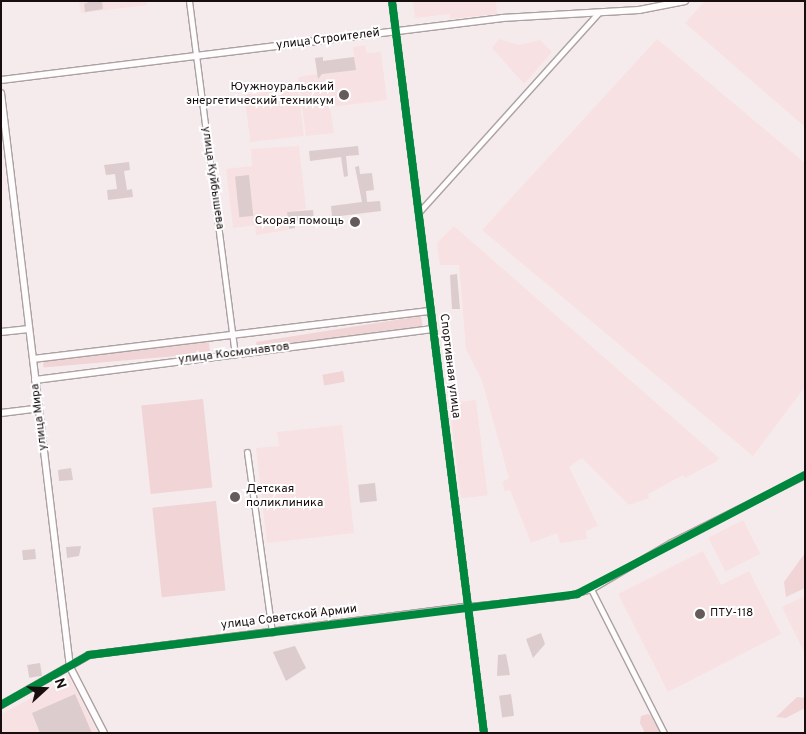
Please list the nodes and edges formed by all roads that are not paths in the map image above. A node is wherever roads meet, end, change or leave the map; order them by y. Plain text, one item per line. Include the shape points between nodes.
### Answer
1 (189, 1) edge
2 (392, 1) edge
3 (685, 1) edge
4 (600, 11) junction
5 (396, 32) junction
6 (196, 57) junction
7 (1, 80) edge
8 (1, 93) edge
9 (418, 212) junction
10 (431, 311) junction
11 (29, 329) junction
12 (433, 329) junction
13 (1, 332) edge
14 (233, 335) junction
15 (235, 354) junction
16 (33, 359) junction
17 (35, 380) junction
18 (39, 408) junction
19 (1, 413) edge
20 (247, 452) dead end
21 (805, 474) edge
22 (591, 589) junction
23 (469, 606) junction
24 (272, 632) junction
25 (70, 667) junction
26 (1, 705) edge
27 (104, 733) edge
28 (484, 733) edge
29 (664, 733) edge

1 - 6 street, улица Куйбышева
2 - 5 street, Спортивная улица
3 - 4 street, улица Строителей via 654,8
4 - 5 street, улица Строителей via 502,18
4 - 9 street
5 - 6 street, улица Строителей
5 - 9 street, Спортивная улица
6 - 7 street, улица Строителей
6 - 14 street, улица Куйбышева
8 - 11 street, улица Мира
9 - 10 street, Спортивная улица
10 - 12 street, Спортивная улица
10 - 14 street, улица Космонавтов
11 - 13 street
11 - 16 street, улица Мира
12 - 15 street, улица Космонавтов
12 - 23 street, Спортивная улица
14 - 15 street, улица Куйбышева
14 - 16 street, улица Космонавтов
15 - 17 street, улица Космонавтов
16 - 17 street, улица Мира
17 - 18 street, улица Мира
18 - 19 street
18 - 25 street, улица Мира
20 - 24 street
21 - 22 street, улица Советской Армии via 672,542
22 - 23 street, улица Советской Армии via 565,596
22 - 29 street
23 - 24 street, улица Советской Армии
23 - 28 street, Спортивная улица
24 - 25 street, улица Советской Армии via 88,655
25 - 26 street, улица Советской Армии
25 - 27 street, улица Мира

